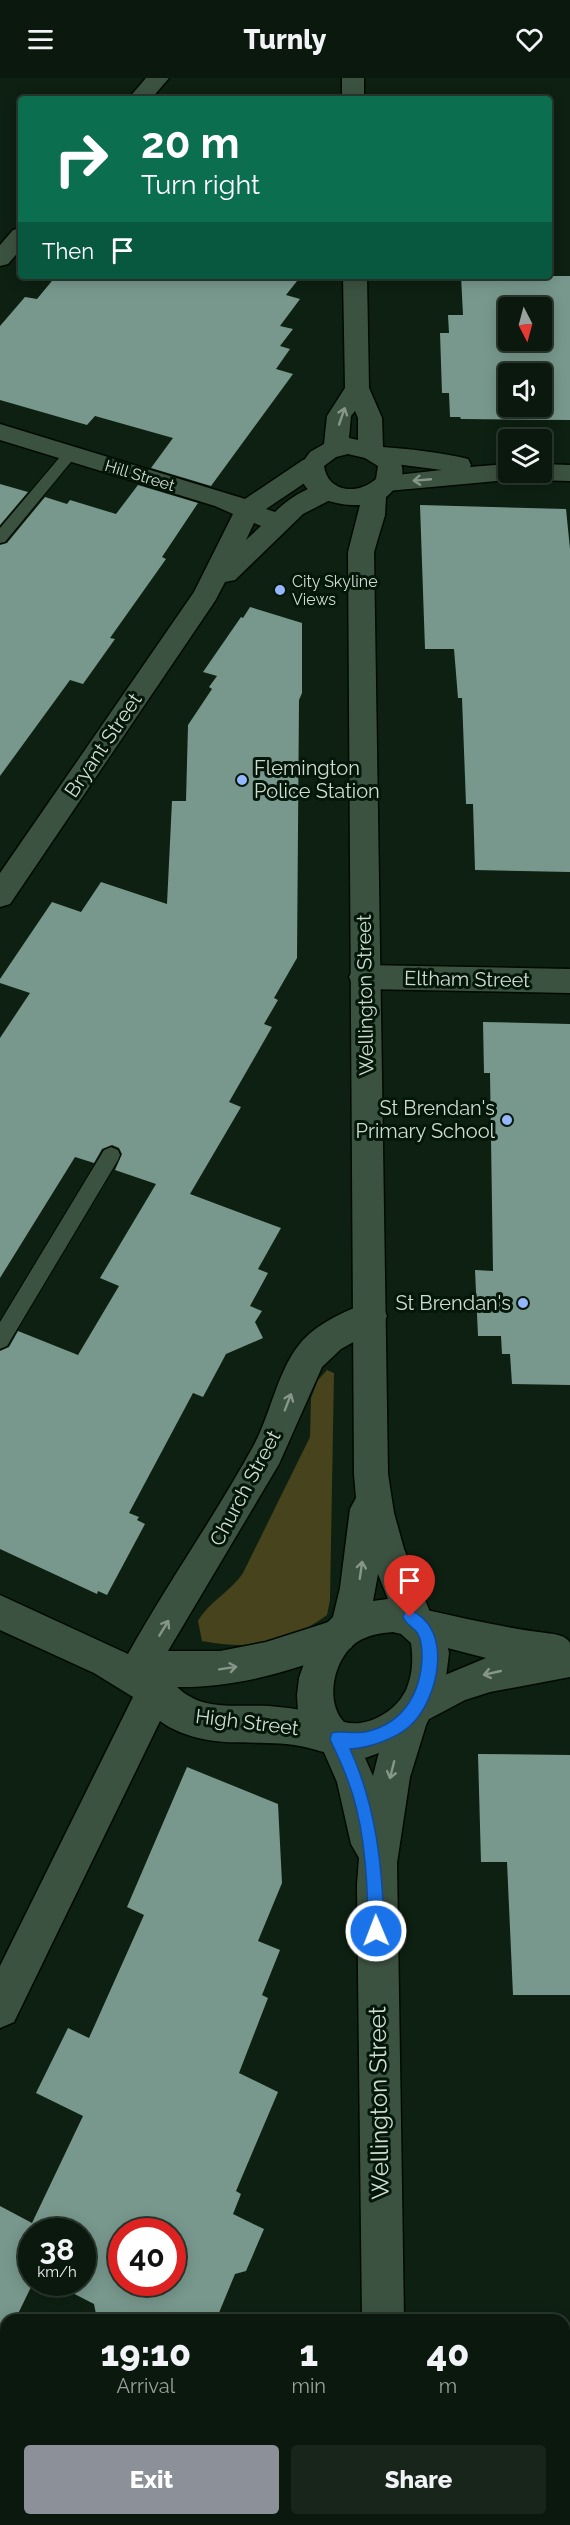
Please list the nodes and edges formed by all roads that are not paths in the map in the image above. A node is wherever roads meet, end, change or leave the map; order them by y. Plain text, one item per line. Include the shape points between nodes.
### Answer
1 (158, 78) edge
2 (353, 78) edge
3 (142, 96) edge
4 (353, 96) edge
5 (18, 238) edge
6 (0, 259) edge
7 (355, 279) edge
8 (357, 388) junction
9 (0, 432) edge
10 (336, 448) junction
11 (376, 453) junction
12 (70, 454) junction
13 (312, 466) junction
14 (498, 471) edge
15 (498, 473) edge
16 (552, 473) edge
17 (570, 473) edge
18 (380, 488) junction
19 (332, 493) junction
20 (248, 510) junction
21 (277, 523) junction
22 (0, 538) edge
23 (361, 552) junction
24 (206, 595) junction
25 (0, 896) edge
26 (364, 977) junction
27 (570, 981) edge
28 (111, 1155) dead end
29 (369, 1316) junction
30 (0, 1340) edge
31 (371, 1474) junction
32 (0, 1612) edge
33 (419, 1624) junction
34 (344, 1632) junction
35 (570, 1653) edge
36 (570, 1660) edge
37 (140, 1673) junction
38 (413, 1711) junction
39 (334, 1737) junction
40 (376, 1885) junction
41 (0, 2008) edge
42 (383, 2314) edge

1 - 3 street
2 - 4 street
5 - 6 street
7 - 8 street
10 -> 8 street via 339,416
8 - 11 street via 370,418
9 - 12 street, Hill Street
10 - 11 street via 360,447
10 - 13 street via 320,455
11 - 14 street
11 - 18 street via 391,469
12 - 20 street, Hill Street
12 - 22 lane
13 - 19 street via 314,480
13 - 20 street, Bryant Street
15 -> 18 street
16 - 17 street
18 - 19 street via 350,497
18 - 23 street, Wellington Street
19 - 21 street, Bryant Street via 294,508
19 - 23 street, Wellington Street
20 - 21 street, Hill Street
20 - 24 street, Bryant Street
21 - 24 street, Bryant Street
23 - 26 street, Wellington Street
24 - 25 street, Bryant Street
26 - 27 street, Eltham Street
26 - 29 street, Wellington Street
28 - 30 lane
29 - 31 street, Wellington Street
37 -> 29 street, Church Street via 267,1453 295,1383 310,1358 324,1341
31 - 33 street, Wellington Street via 377,1523
34 -> 31 street, Wellington Street via 361,1565
32 - 37 street, High Street
33 - 34 street via 404,1615 386,1615 363,1620
33 - 35 street via 502,1644
33 - 38 street via 428,1641 430,1663 426,1688
37 -> 34 street, High Street via 248,1665
34 - 39 street via 328,1647 316,1677 317,1712
36 -> 38 street via 474,1678 438,1693
37 - 39 street, High Street via 175,1710 205,1722 270,1724
37 - 41 street, Church Street via 136,1732
38 - 39 street via 403,1722 373,1738 351,1742
38 -> 40 street, Wellington Street via 390,1777
39 - 40 street, Wellington Street via 356,1780
40 - 42 street, Wellington Street

